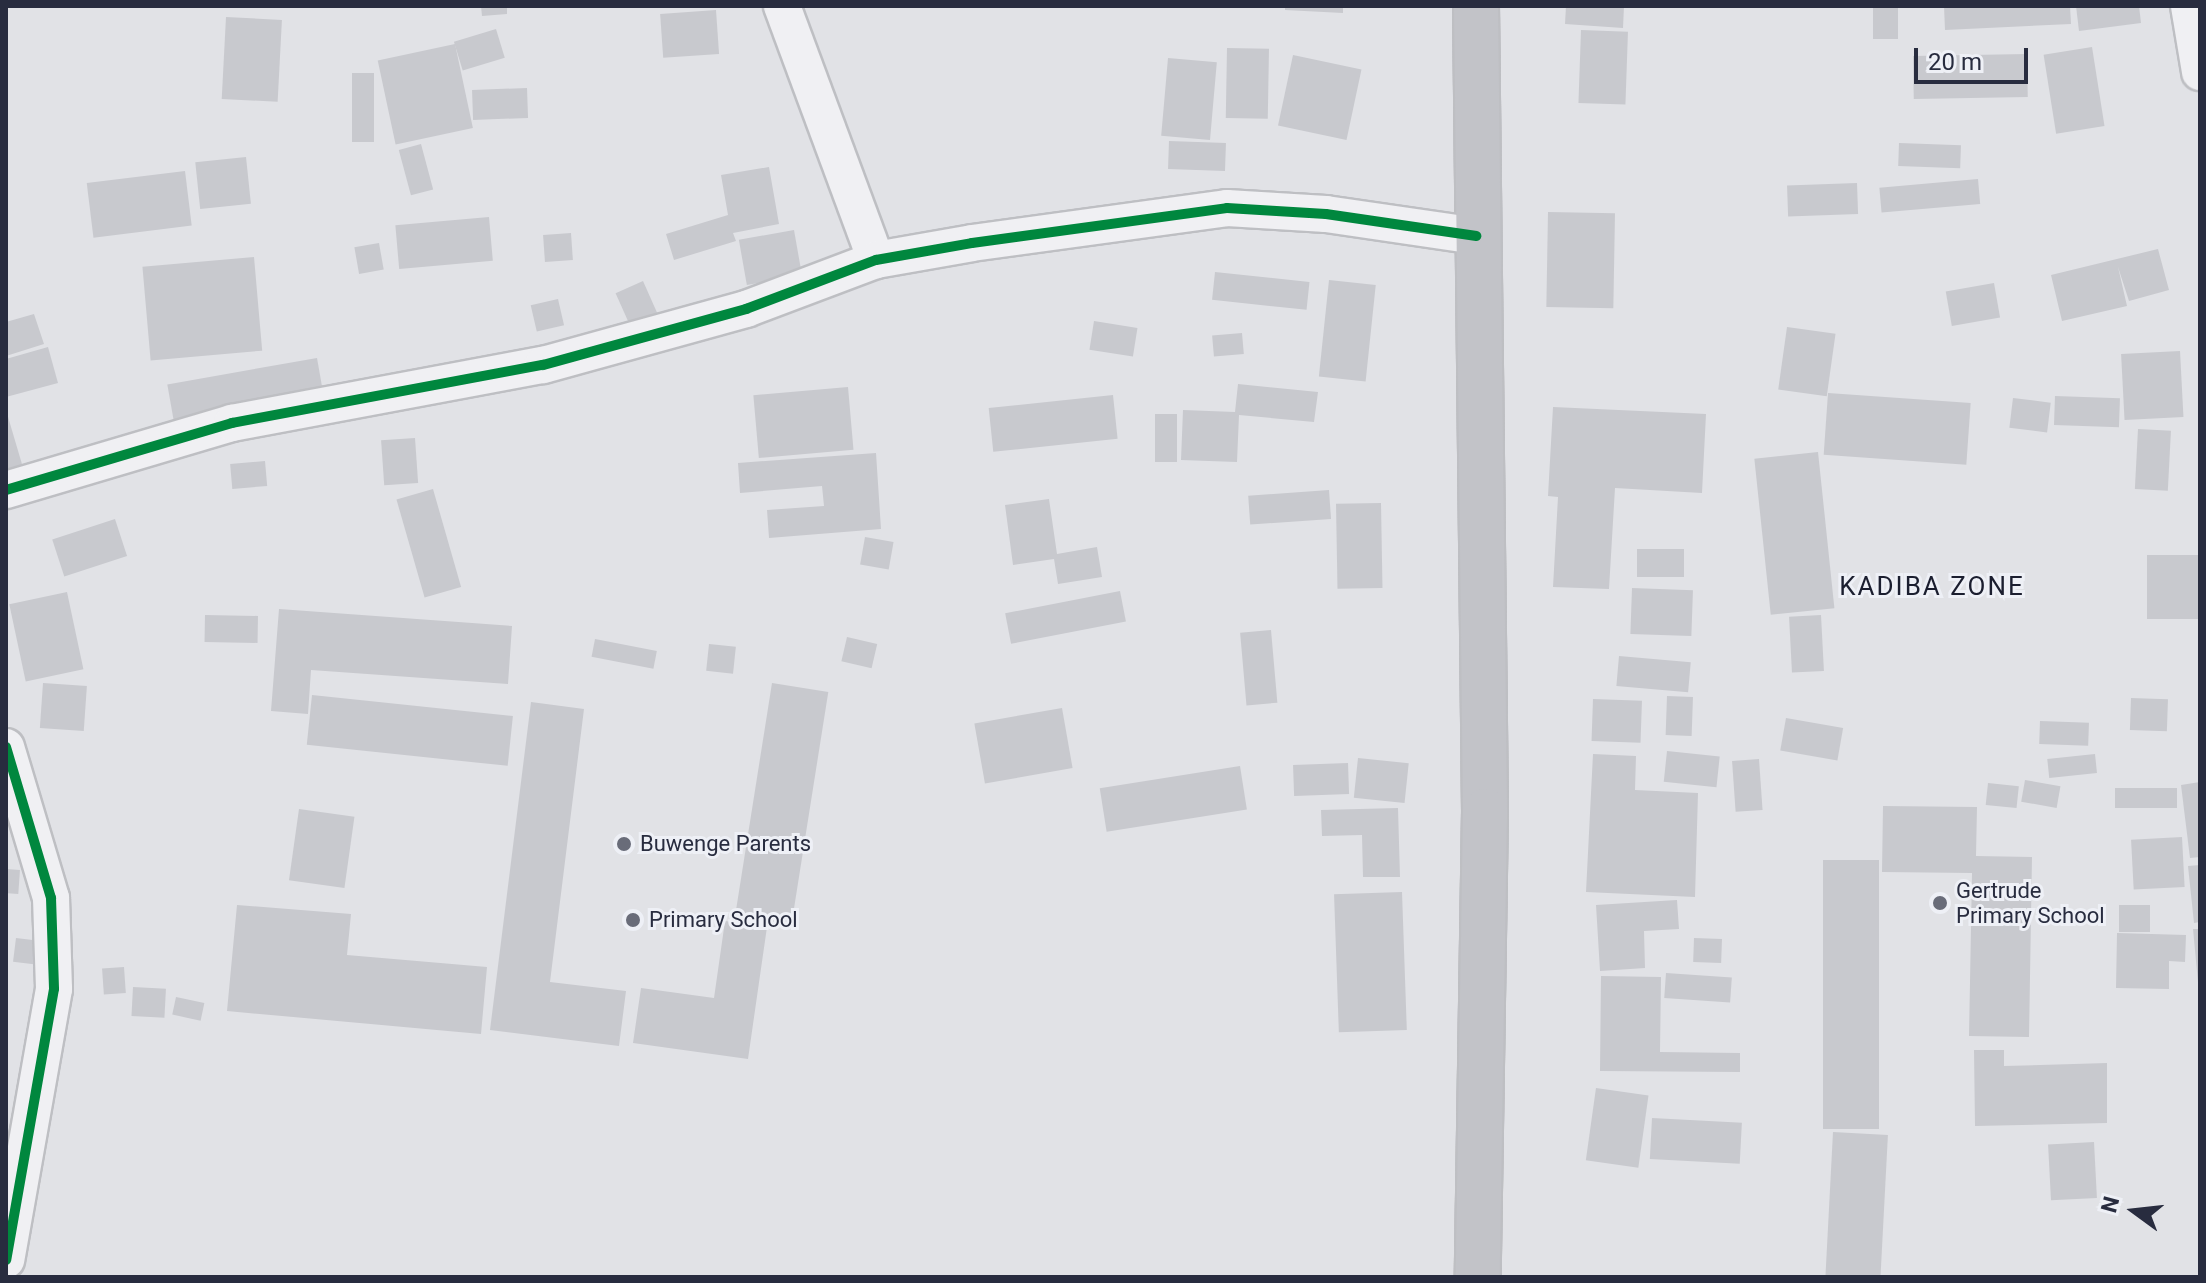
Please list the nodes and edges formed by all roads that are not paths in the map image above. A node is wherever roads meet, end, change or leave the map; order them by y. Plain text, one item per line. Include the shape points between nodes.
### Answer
1 (782, 6) edge
2 (1476, 6) edge
3 (2189, 6) edge
4 (2200, 72) edge
5 (1476, 236) junction
6 (876, 260) junction
7 (6, 490) edge
8 (6, 747) edge
9 (6, 1260) edge
10 (1478, 1277) edge

1 - 6 street
2 - 5 main road
3 - 4 street
5 - 6 street via 1326,214 1227,208
5 - 10 main road via 1485,811
6 - 7 street via 746,309 543,365 232,423
8 - 9 street via 51,898 54,989

